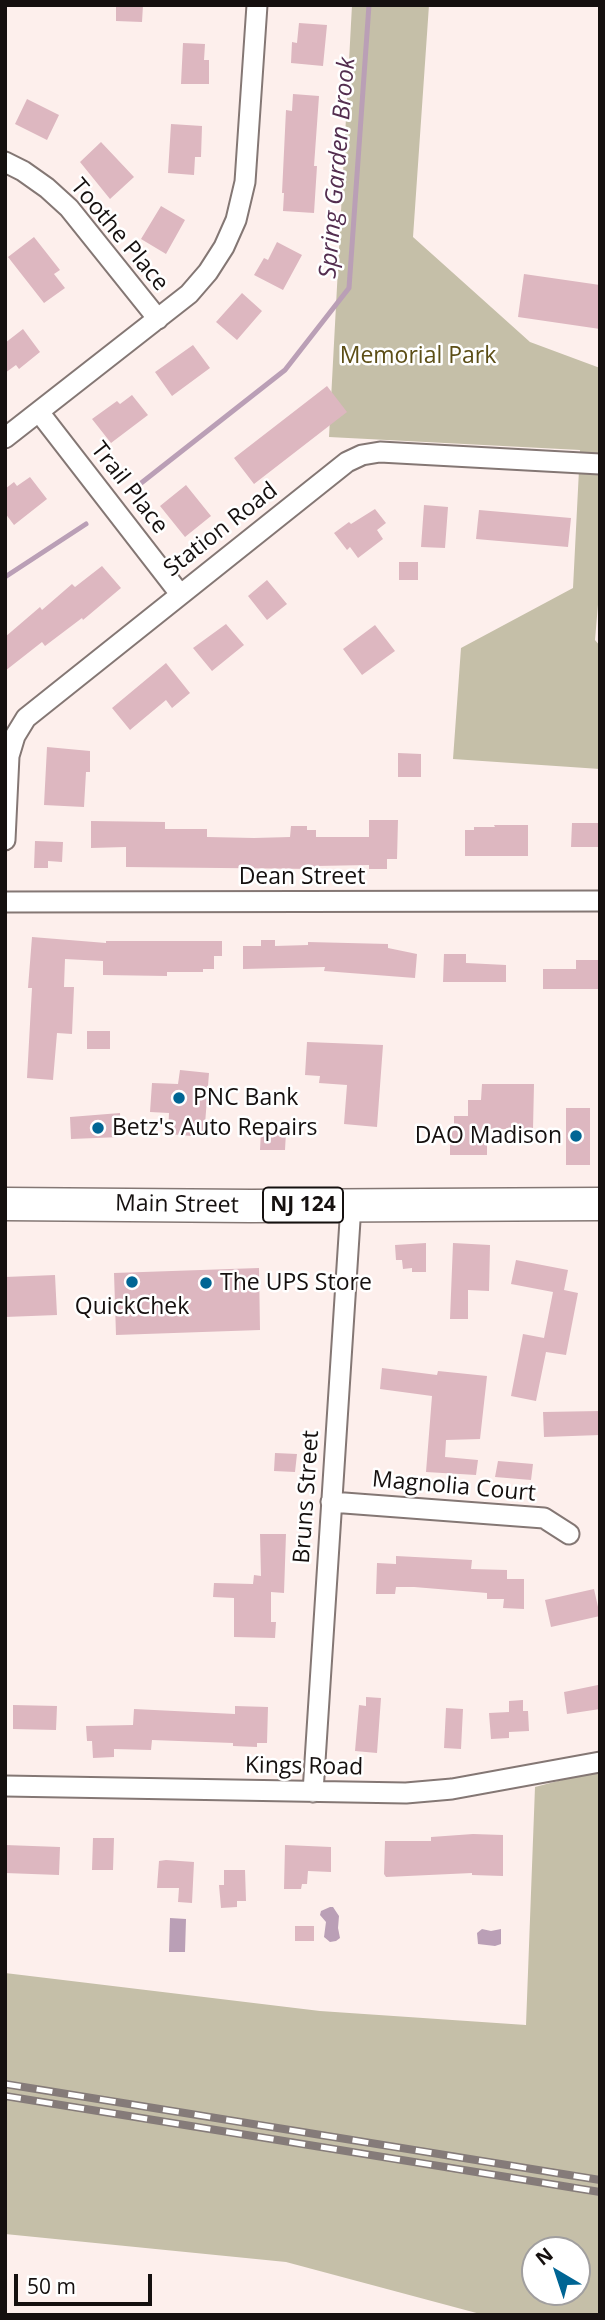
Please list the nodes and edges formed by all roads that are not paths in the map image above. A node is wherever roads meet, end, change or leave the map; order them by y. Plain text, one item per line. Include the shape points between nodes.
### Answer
1 (257, 5) edge
2 (5, 162) edge
3 (158, 319) junction
4 (39, 412) junction
5 (5, 438) edge
6 (600, 464) edge
7 (180, 594) junction
8 (5, 840) edge
9 (600, 901) edge
10 (5, 902) edge
11 (5, 1204) edge
12 (600, 1204) edge
13 (351, 1205) junction
14 (331, 1502) junction
15 (569, 1534) dead end
16 (600, 1762) edge
17 (5, 1786) edge
18 (313, 1792) junction

1 - 3 street via 245,181 236,220 208,272
2 - 3 street, Toothe Place via 69,208
3 - 4 street
4 - 5 street
4 - 7 street, Trail Place
6 - 7 street, Station Road via 380,452 362,455 347,462
7 - 8 street, Station Road via 26,718 9,756
9 - 10 street, Dean Street
11 - 13 main road, Main Street / NJ 124
12 - 13 main road, Main Street / NJ 124
13 - 14 street, Bruns Street
14 - 15 street, Magnolia Court via 544,1518
14 - 18 street, Bruns Street
16 - 18 street, Kings Road via 452,1789
17 - 18 street, Kings Road

